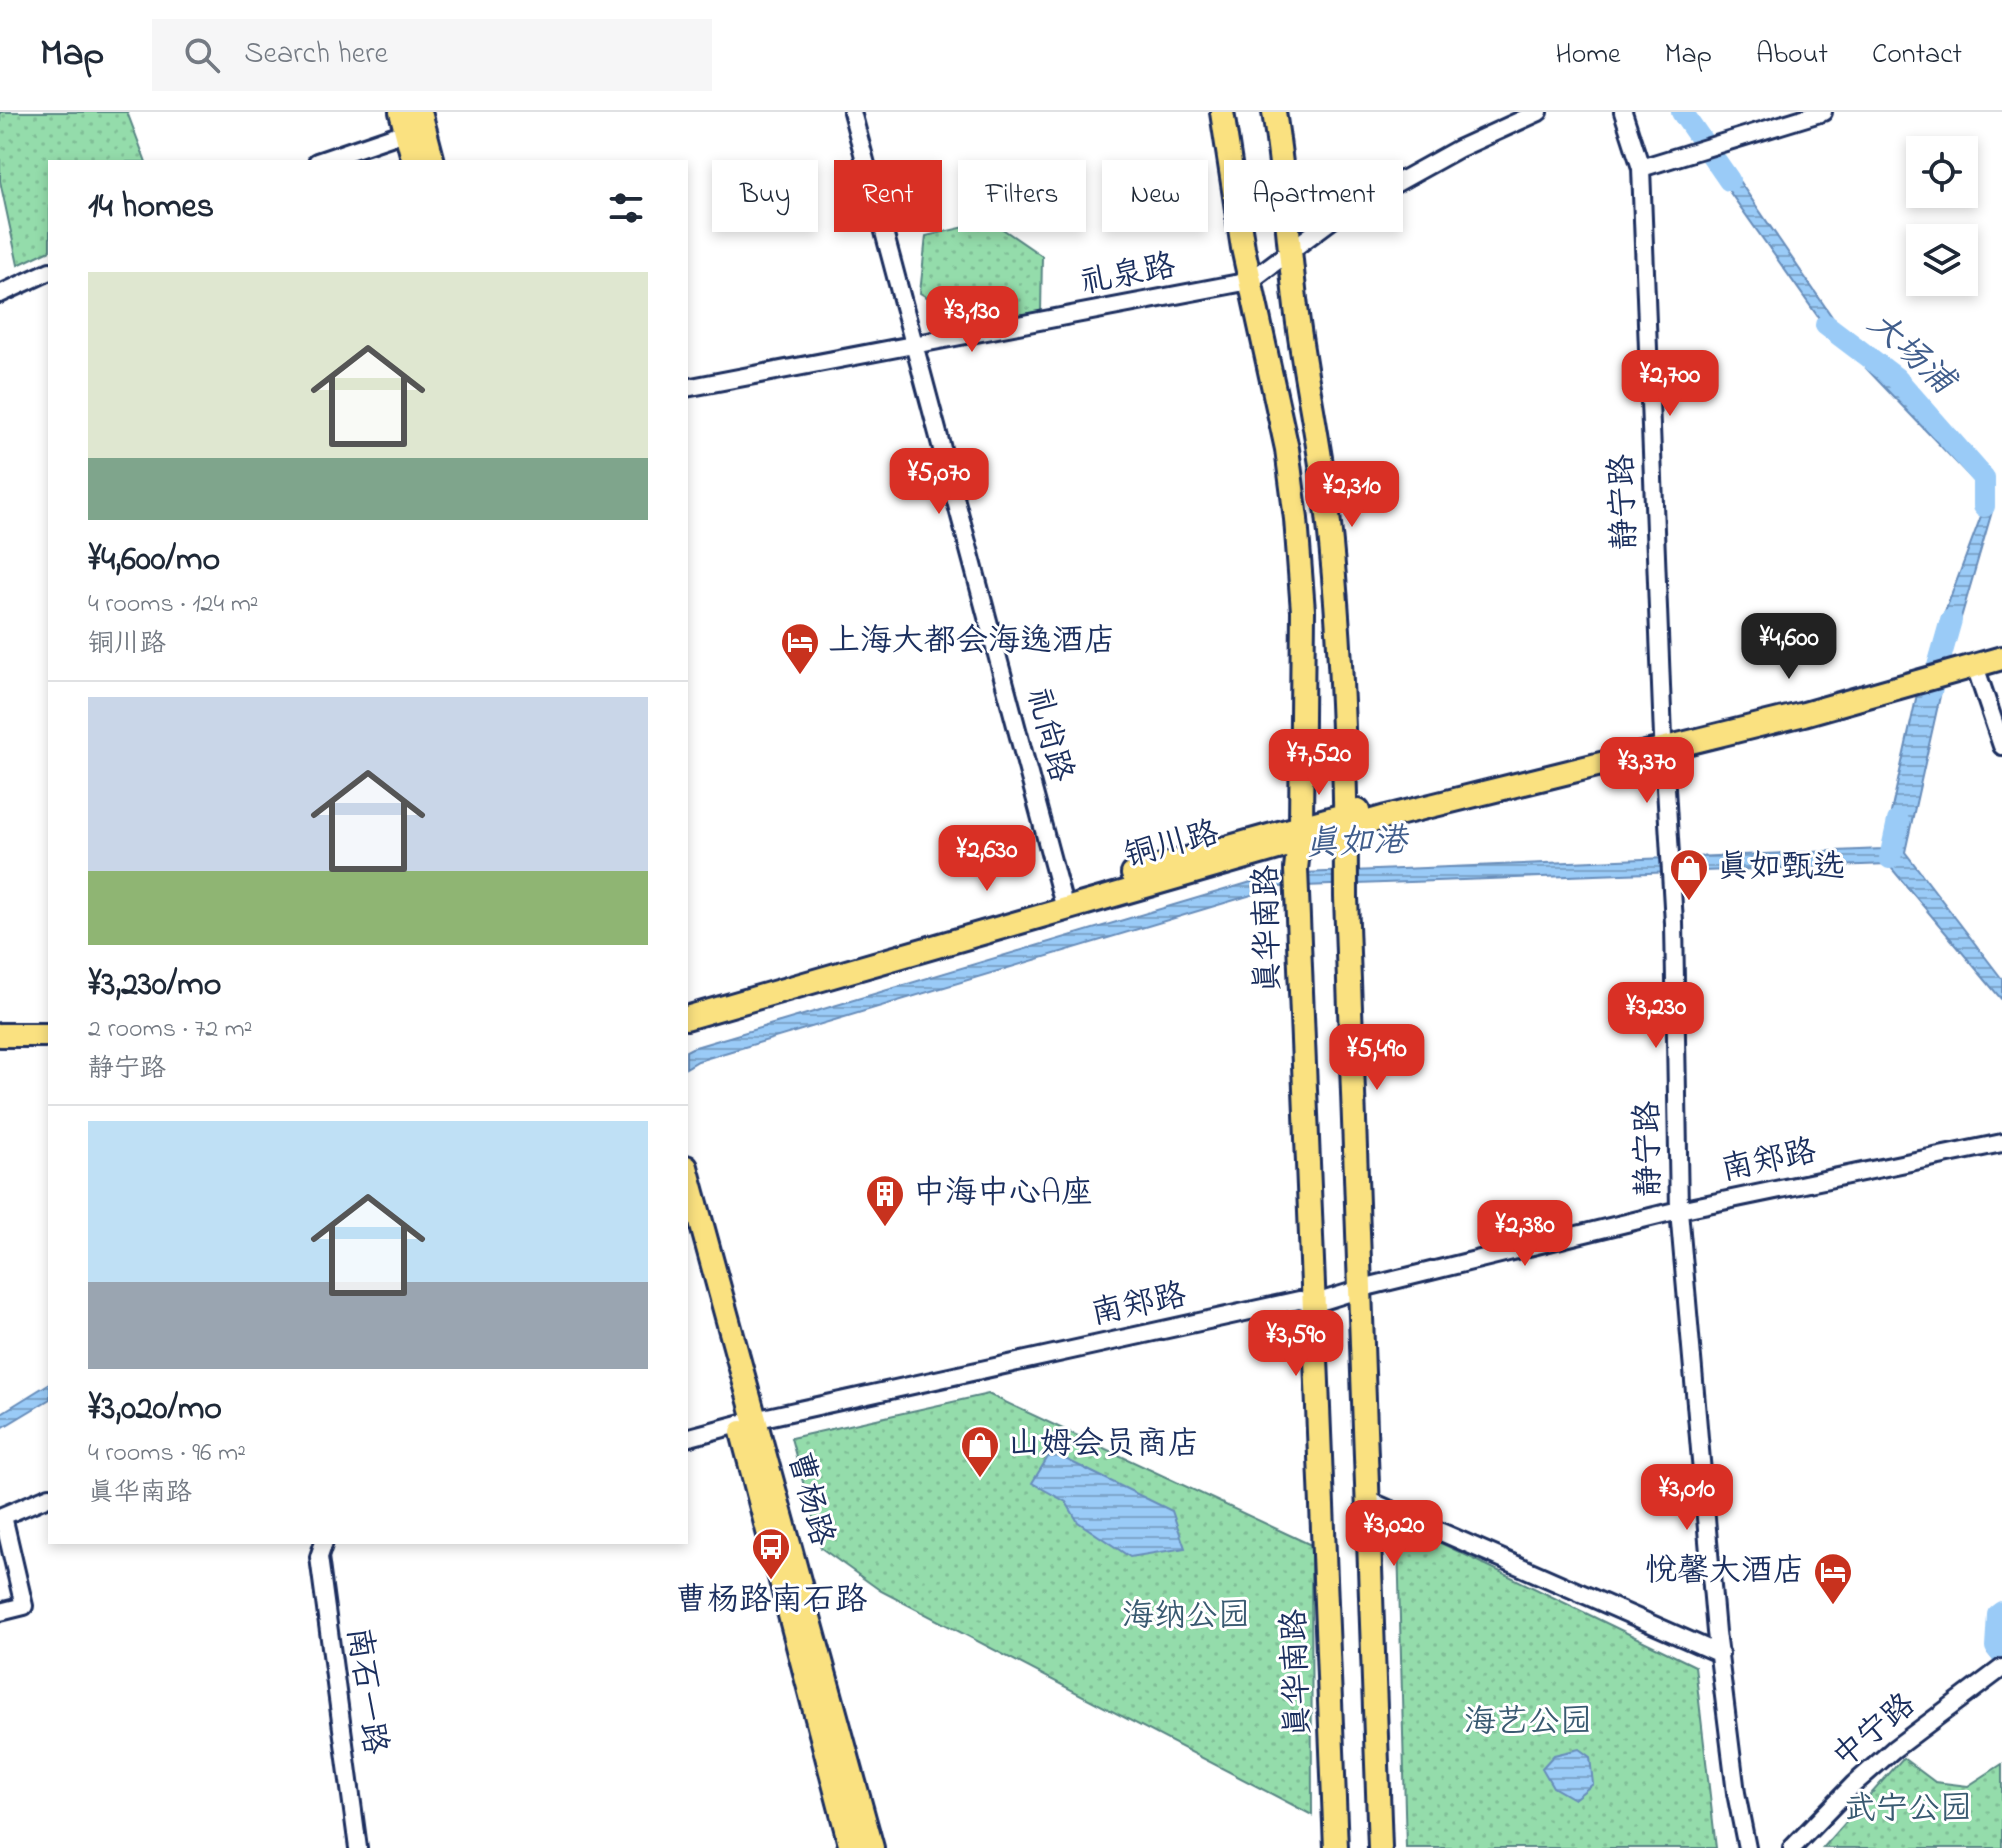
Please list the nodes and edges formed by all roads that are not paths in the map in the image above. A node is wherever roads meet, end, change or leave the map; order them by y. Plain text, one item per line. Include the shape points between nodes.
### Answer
1 (852, 112) edge
2 (1222, 112) edge
3 (1274, 112) edge
4 (1539, 112) edge
5 (1623, 112) edge
6 (1823, 112) edge
7 (413, 120) edge
8 (322, 160) edge
9 (414, 160) edge
10 (432, 160) edge
11 (1641, 168) junction
12 (1292, 248) junction
13 (48, 272) edge
14 (1250, 281) junction
15 (0, 294) edge
16 (914, 345) junction
17 (688, 388) edge
18 (2002, 646) edge
19 (2002, 658) edge
20 (1960, 666) junction
21 (1998, 724) edge
22 (1663, 744) junction
23 (2002, 746) edge
24 (1347, 821) junction
25 (1300, 834) junction
26 (1063, 902) junction
27 (688, 1002) edge
28 (688, 1017) edge
29 (0, 1035) edge
30 (48, 1035) edge
31 (2002, 1143) edge
32 (688, 1182) edge
33 (1679, 1210) junction
34 (688, 1229) edge
35 (1361, 1289) junction
36 (1316, 1303) junction
37 (747, 1422) junction
38 (688, 1437) edge
39 (48, 1497) edge
40 (1368, 1500) junction
41 (2, 1516) edge
42 (323, 1544) edge
43 (0, 1612) edge
44 (1720, 1654) junction
45 (2001, 1669) edge
46 (358, 1848) edge
47 (851, 1848) edge
48 (872, 1848) edge
49 (1336, 1848) edge
50 (1380, 1848) edge
51 (1747, 1848) edge
52 (1792, 1848) edge

1 - 16 street, 礼尚路
2 - 14 main road, 真华南路
3 - 12 main road
4 - 12 street, 礼泉路 via 1458,149 1337,216
5 - 11 street, 静宁路
6 - 11 street
7 - 8 street
7 - 9 main road
7 - 10 main road
11 - 22 street, 静宁路
12 - 14 street, 礼泉路
12 - 24 main road via 1295,300 1328,513
13 - 15 street
14 - 16 street, 礼泉路
14 - 25 main road, 真华南路 via 1287,449 1296,519 1303,611
16 - 17 street, 礼泉路
16 - 26 street, 礼尚路
18 - 20 main road, 铜川路
19 - 20 main road, 铜川路
20 - 21 street
20 - 22 main road, 铜川路
21 - 23 street
22 - 24 main road, 铜川路
22 - 33 street, 静宁路 via 1671,857
24 - 25 main road, 铜川路
24 - 35 main road
25 - 26 main road, 铜川路
25 - 36 main road, 真华南路 via 1297,906
26 - 27 main road, 铜川路
26 - 28 main road, 铜川路
29 - 30 main road
31 - 33 street, 南郑路
32 - 37 main road, 曹杨路
33 - 35 street, 南郑路
33 - 44 street, 静宁路
34 - 37 main road, 曹杨路
35 - 36 street, 南郑路
35 - 40 main road
36 - 37 street, 南郑路 via 1299,1300
36 - 49 main road, 真华南路
37 - 38 street, 南郑路
37 - 47 main road, 曹杨路
37 - 48 main road, 曹杨路
39 - 41 street
40 - 44 street
40 - 50 main road
41 - 43 street via 24,1606
42 - 46 street, 南石一路 via 319,1557
44 - 51 street, 静宁路
45 - 52 street, 中宁路 via 1894,1749

